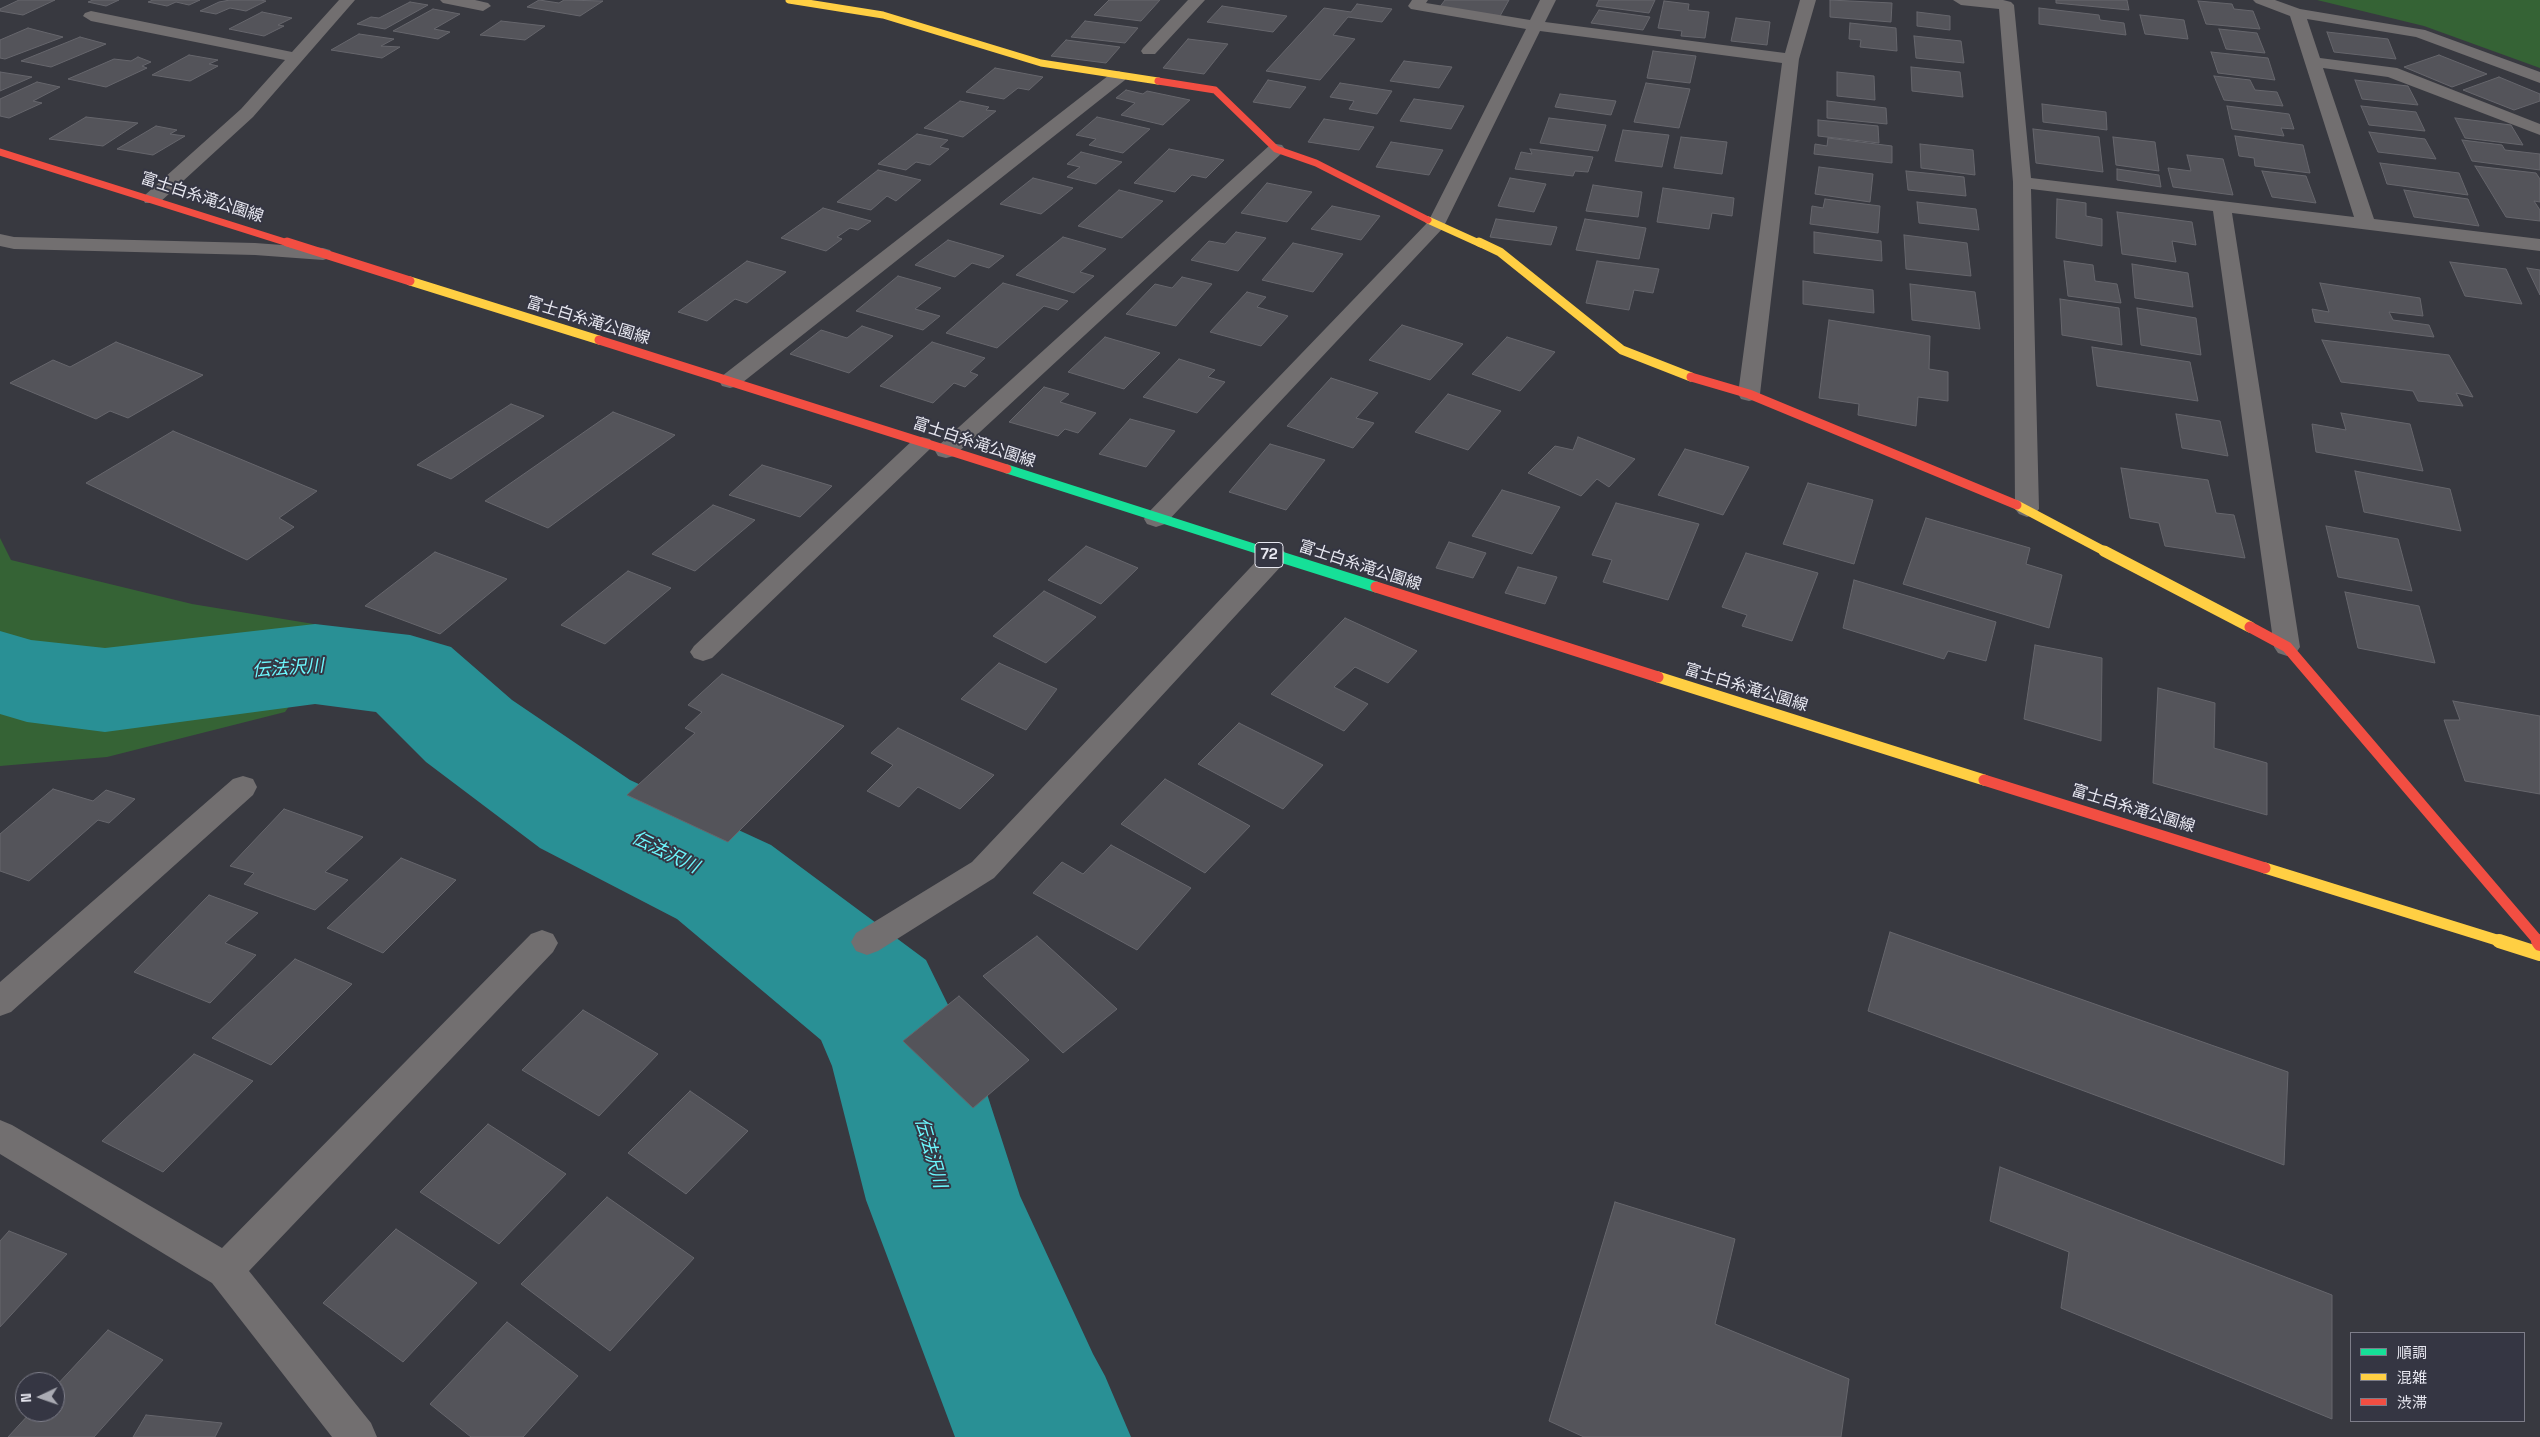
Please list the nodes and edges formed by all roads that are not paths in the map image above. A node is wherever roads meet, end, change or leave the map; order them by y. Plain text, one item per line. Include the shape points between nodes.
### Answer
1 (347, 0) edge
2 (448, 0) edge
3 (790, 0) edge
4 (1197, 0) edge
5 (1420, 0) edge
6 (1548, 0) edge
7 (1808, 0) edge
8 (1961, 0) edge
9 (2261, 0) edge
10 (828, 3) edge
11 (483, 6) dead end
12 (2297, 13) junction
13 (91, 16) dead end
14 (1535, 26) junction
15 (1149, 51) dead end
16 (294, 57) junction
17 (1791, 59) junction
18 (2314, 62) junction
19 (1118, 76) junction
20 (2540, 78) edge
21 (2540, 130) edge
22 (1276, 149) junction
23 (0, 152) edge
24 (2022, 182) junction
25 (152, 199) junction
26 (2222, 207) junction
27 (1436, 224) junction
28 (2366, 224) junction
29 (0, 240) edge
30 (2540, 245) edge
31 (323, 254) junction
32 (730, 382) junction
33 (1750, 394) junction
34 (922, 444) junction
35 (946, 451) junction
36 (2027, 509) junction
37 (1156, 519) junction
38 (1275, 557) junction
39 (2287, 647) junction
40 (703, 652) dead end
41 (243, 787) dead end
42 (867, 942) dead end
43 (542, 943) dead end
44 (2540, 944) edge
45 (2540, 954) edge
46 (0, 1002) edge
47 (0, 1136) edge
48 (225, 1270) junction
49 (357, 1437) edge

1 - 16 street
2 - 11 street
3 - 10 main road
4 - 15 street
5 - 14 street via 1416,6
6 - 14 street
7 - 17 street
8 - 24 street via 2006,5
9 - 12 street
10 - 19 main road via 883,15 1041,63
12 - 18 street
12 - 20 street via 2419,33
13 - 16 street
14 - 17 street
14 - 27 street
16 - 25 street via 247,112
17 - 33 street
18 - 21 street via 2391,72
18 - 28 street
19 - 22 main road via 1216,90
19 - 32 street
22 - 27 main road via 1316,163
22 - 35 street
23 - 25 main road, 富士白糸滝公園線 / 72
24 - 26 street
24 - 36 street
25 - 31 main road, 富士白糸滝公園線 / 72
26 - 28 street
26 - 39 street
27 - 33 main road via 1500,252 1622,350 1690,377
27 - 37 street
28 - 30 street
29 - 31 street
31 - 32 main road, 富士白糸滝公園線 / 72
32 - 34 main road, 富士白糸滝公園線 / 72
33 - 36 main road
34 - 35 main road, 富士白糸滝公園線 / 72
34 - 40 street
35 - 37 main road, 富士白糸滝公園線 / 72
36 - 39 main road
37 - 38 main road, 富士白糸滝公園線 / 72
38 - 42 street via 983,870
38 - 45 main road, 富士白糸滝公園線 / 72
39 - 44 main road
41 - 46 street
43 - 48 street
47 - 48 street
48 - 49 street

